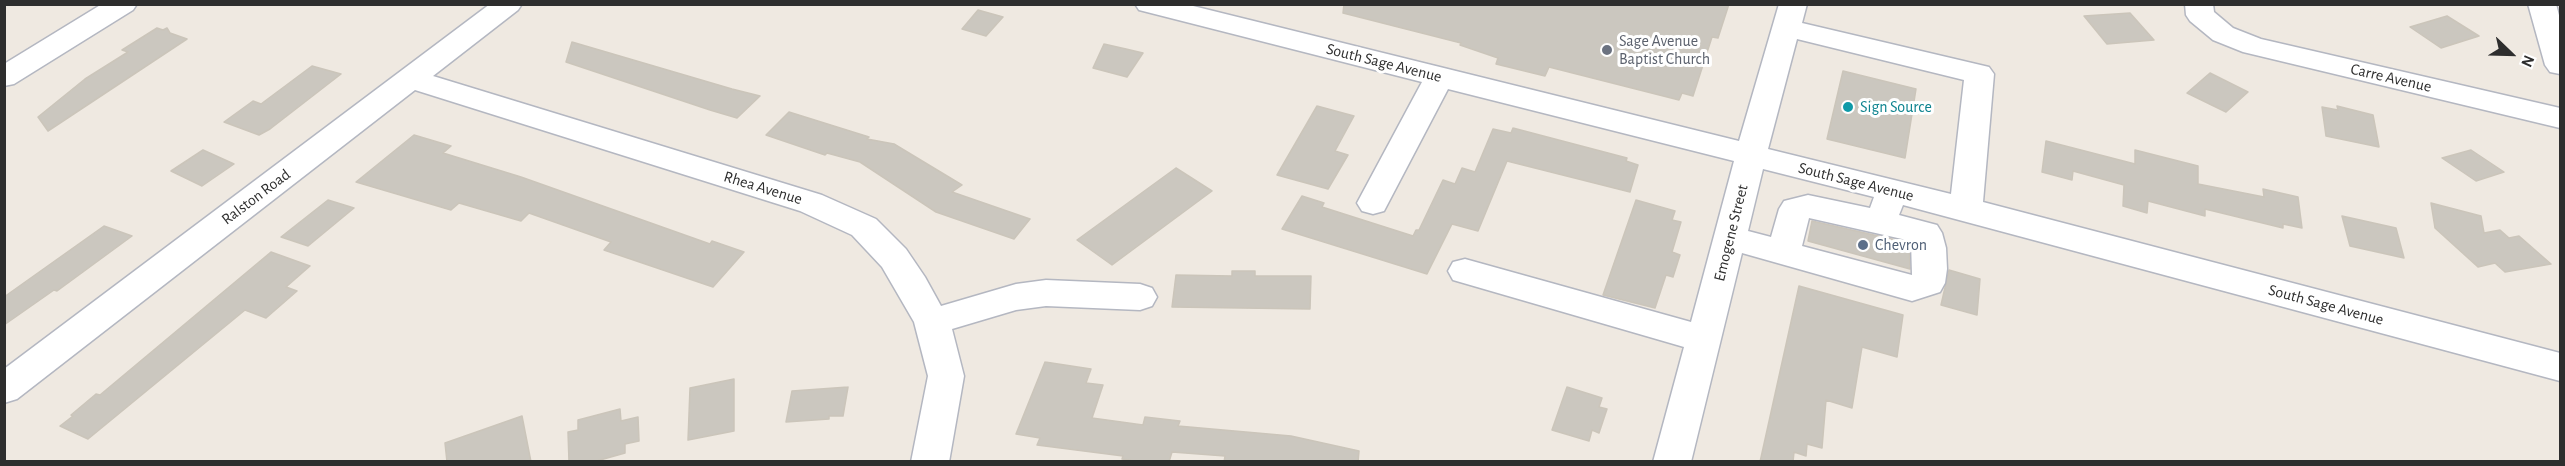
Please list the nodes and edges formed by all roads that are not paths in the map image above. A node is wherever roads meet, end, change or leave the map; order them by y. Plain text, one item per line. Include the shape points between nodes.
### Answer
1 (123, 4) edge
2 (508, 4) edge
3 (1149, 4) edge
4 (2199, 4) edge
5 (2542, 4) edge
6 (1790, 16) edge
7 (2560, 65) edge
8 (4, 77) edge
9 (1439, 77) junction
10 (411, 79) junction
11 (2560, 118) edge
12 (1751, 155) junction
13 (1893, 191) junction
14 (1373, 203) dead end
15 (1966, 209) junction
16 (1880, 222) junction
17 (1730, 238) junction
18 (1784, 253) junction
19 (1465, 271) dead end
20 (1140, 297) dead end
21 (932, 322) junction
22 (1703, 339) junction
23 (2560, 368) edge
24 (4, 389) edge
25 (930, 462) edge
26 (1672, 462) edge

1 - 8 street
2 - 10 street, Ralston Road
3 - 9 street, South Sage Avenue
4 - 11 street, Carre Avenue via 2200,15 2223,34 2253,46
5 - 7 street
6 - 12 street, Emogene Street
6 - 15 street via 1980,74
9 - 12 street, South Sage Avenue
9 - 14 street
10 - 21 street, Rhea Avenue via 811,203 864,227 894,258
10 - 24 street, Ralston Road
12 - 13 street, South Sage Avenue
12 - 17 street, Emogene Street
13 - 15 street, South Sage Avenue
13 - 16 street
15 - 23 street, South Sage Avenue
16 - 18 street via 1808,206 1795,209
16 - 18 street via 1925,233 1929,248 1928,283 1912,288
17 - 18 street
17 - 22 street, Emogene Street
19 - 22 street
20 - 21 street via 1046,293 1016,297
21 - 25 street, Rhea Avenue via 946,376
22 - 26 street, Emogene Street

